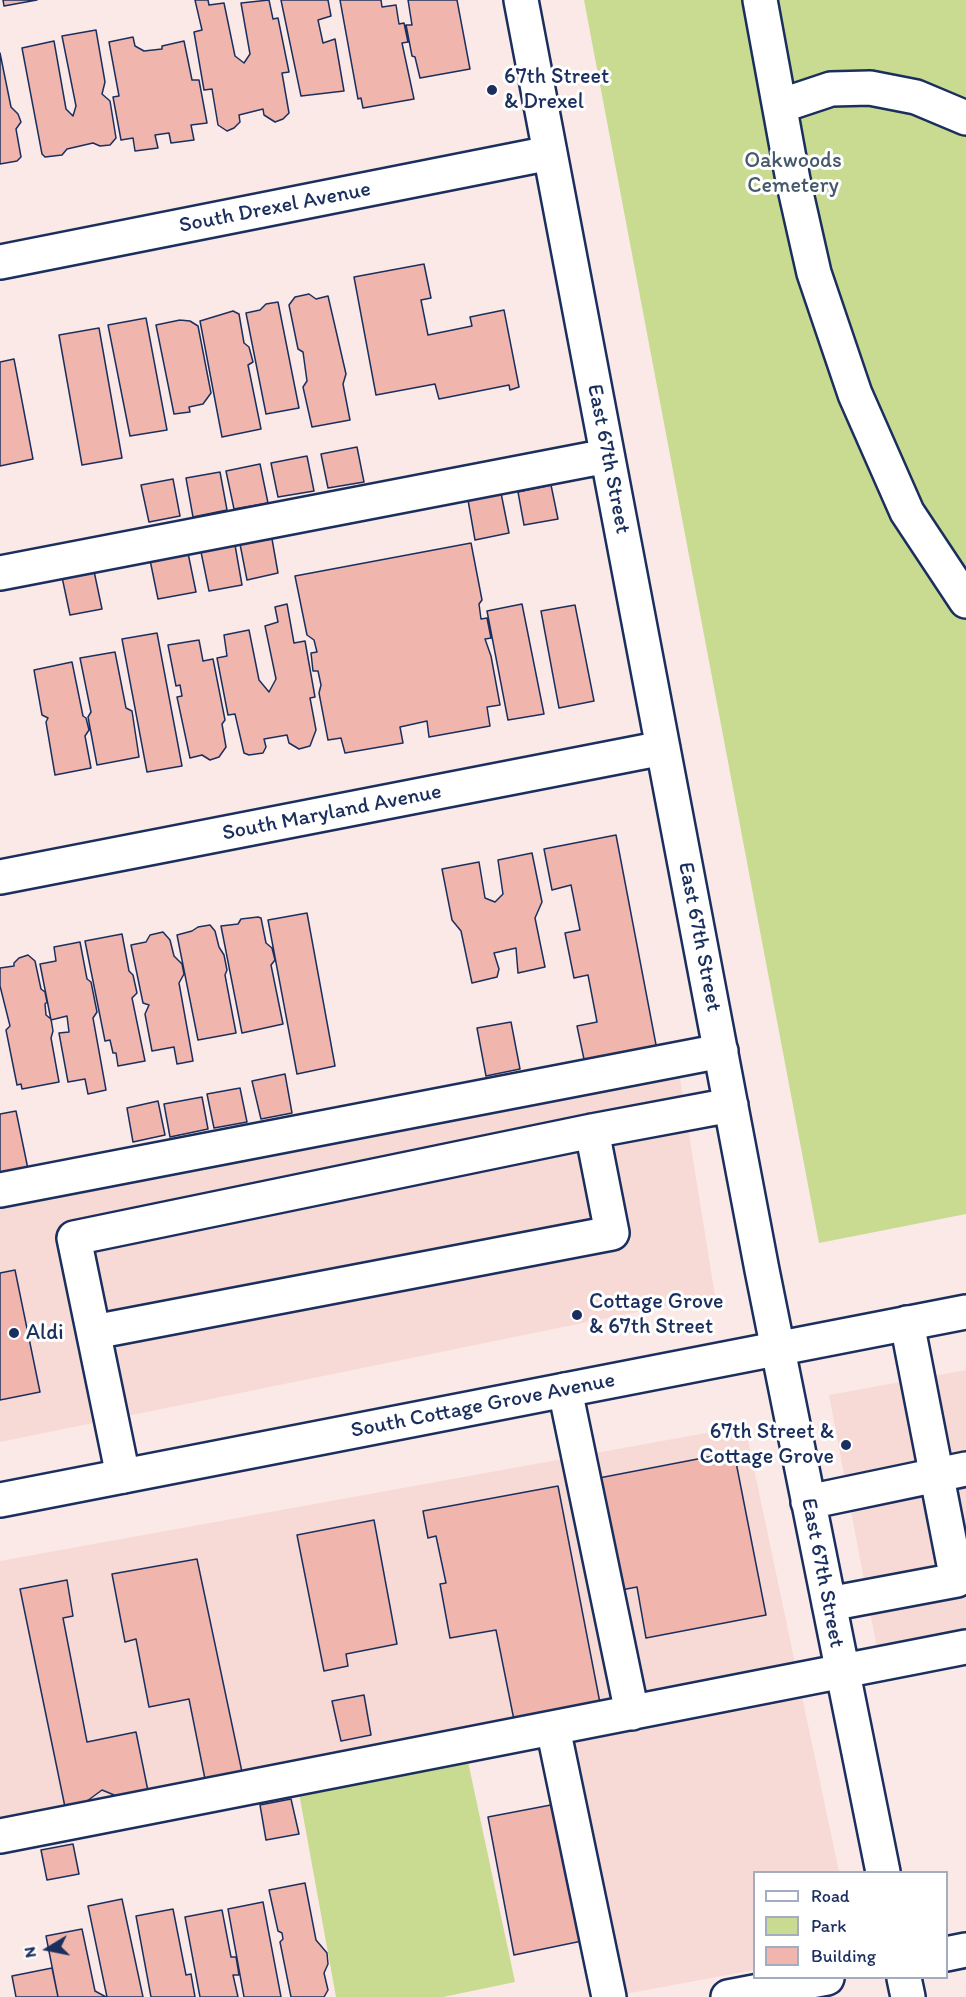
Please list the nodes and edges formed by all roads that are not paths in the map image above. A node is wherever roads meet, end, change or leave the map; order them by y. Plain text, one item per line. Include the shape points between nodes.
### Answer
1 (521, 0) edge
2 (760, 0) edge
3 (780, 106) junction
4 (966, 118) edge
5 (550, 153) junction
6 (0, 262) edge
7 (608, 456) junction
8 (0, 573) edge
9 (966, 601) edge
10 (663, 748) junction
11 (0, 876) edge
12 (720, 1051) junction
13 (731, 1105) junction
14 (592, 1131) junction
15 (0, 1190) edge
16 (966, 1312) edge
17 (908, 1323) junction
18 (94, 1332) junction
19 (777, 1348) junction
20 (565, 1390) junction
21 (952, 1472) edge
22 (123, 1476) junction
23 (0, 1500) edge
24 (808, 1502) junction
25 (956, 1522) edge
26 (829, 1604) junction
27 (966, 1647) edge
28 (842, 1672) junction
29 (632, 1713) junction
30 (552, 1728) junction
31 (0, 1836) edge
32 (882, 1871) edge
33 (966, 1950) edge
34 (948, 1954) edge
35 (817, 1979) edge
36 (904, 1979) edge
37 (609, 1997) edge
38 (728, 1997) edge
39 (908, 1997) edge

1 - 5 street, East 67th Street
2 - 3 street
3 - 4 street via 831,89 870,88 916,97
3 - 9 street via 814,273 855,394 907,512
5 - 6 street, South Drexel Avenue
5 - 7 street, East 67th Street
7 - 8 street
7 - 10 street, East 67th Street
10 - 11 street, South Maryland Avenue
10 - 12 street, East 67th Street
12 - 13 street, East 67th Street
12 - 15 street
13 - 14 street
13 - 19 street, East 67th Street
14 - 18 street via 74,1238
14 - 18 street via 612,1233
16 - 17 street, South Cottage Grove Avenue
17 - 19 street, South Cottage Grove Avenue
17 - 21 street
18 - 22 street
19 - 20 street, South Cottage Grove Avenue
19 - 24 street, East 67th Street
20 - 22 street, South Cottage Grove Avenue
20 - 29 street
21 - 24 street
21 - 25 street
22 - 23 street, South Cottage Grove Avenue
24 - 26 street, East 67th Street
25 - 26 street via 957,1580
26 - 28 street, East 67th Street
27 - 28 street
28 - 29 street
28 - 32 street, East 67th Street
29 - 30 street
30 - 31 street
30 - 37 street
33 - 34 street
35 - 38 street
36 - 39 street

